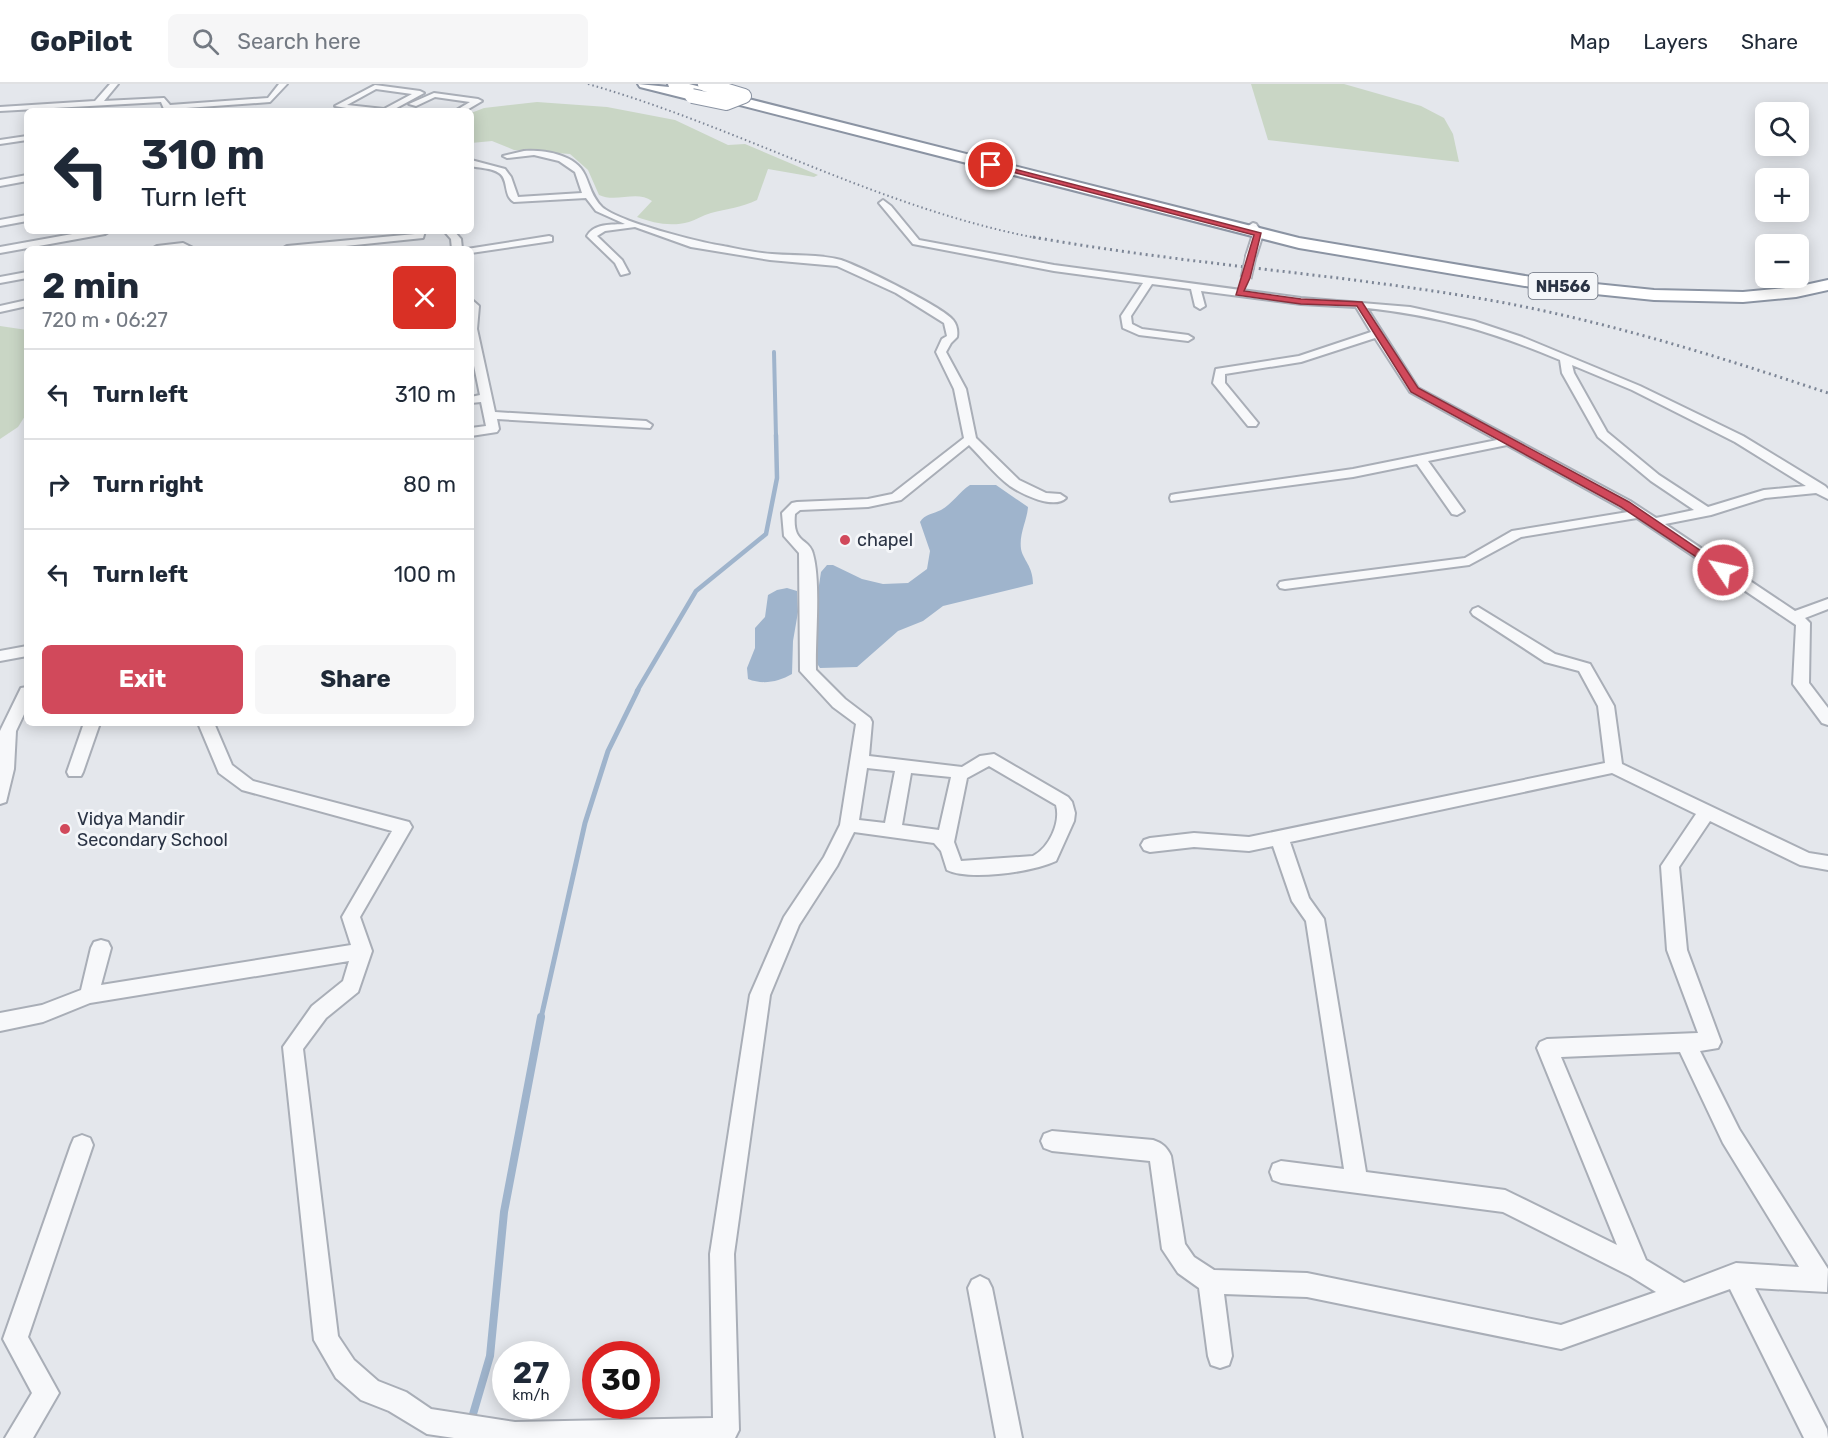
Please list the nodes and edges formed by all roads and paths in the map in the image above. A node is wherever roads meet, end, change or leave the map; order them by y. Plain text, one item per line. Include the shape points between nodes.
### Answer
1 (114, 84) edge
2 (283, 84) edge
3 (644, 84) edge
4 (675, 84) edge
5 (697, 84) edge
6 (705, 84) edge
7 (98, 103) junction
8 (340, 105) junction
9 (55, 108) edge
10 (336, 108) edge
11 (362, 108) edge
12 (391, 108) edge
13 (406, 108) edge
14 (465, 108) edge
15 (0, 109) edge
16 (24, 109) edge
17 (24, 138) edge
18 (0, 142) edge
19 (507, 156) dead end
20 (474, 164) edge
21 (24, 179) edge
22 (0, 183) edge
23 (588, 195) junction
24 (883, 203) dead end
25 (24, 219) edge
26 (0, 223) edge
27 (644, 226) junction
28 (1255, 230) junction
29 (88, 234) edge
30 (326, 234) edge
31 (344, 234) edge
32 (420, 234) edge
33 (549, 239) dead end
34 (343, 243) junction
35 (324, 244) junction
36 (309, 246) edge
37 (0, 250) edge
38 (474, 250) edge
39 (624, 273) dead end
40 (24, 276) edge
41 (1828, 276) edge
42 (0, 280) edge
43 (1150, 280) junction
44 (1828, 285) edge
45 (1195, 286) junction
46 (1239, 293) junction
47 (24, 304) edge
48 (1359, 304) junction
49 (1200, 306) dead end
50 (0, 309) edge
51 (24, 311) edge
52 (0, 315) edge
53 (1378, 333) junction
54 (1188, 338) dead end
55 (474, 348) edge
56 (1565, 358) junction
57 (476, 367) edge
58 (487, 398) junction
59 (474, 400) edge
60 (490, 415) junction
61 (1252, 423) dead end
62 (646, 425) dead end
63 (474, 432) edge
64 (970, 439) junction
65 (1509, 441) junction
66 (1421, 460) junction
67 (1824, 492) edge
68 (1060, 498) dead end
69 (1176, 498) dead end
70 (1457, 511) dead end
71 (1706, 512) junction
72 (1639, 514) junction
73 (1653, 523) junction
74 (1285, 585) dead end
75 (1828, 604) edge
76 (1478, 612) dead end
77 (1793, 617) junction
78 (24, 652) edge
79 (0, 656) edge
80 (24, 698) edge
81 (1828, 719) edge
82 (91, 726) edge
83 (207, 726) edge
84 (860, 761) junction
85 (904, 766) junction
86 (1614, 767) junction
87 (75, 772) dead end
88 (960, 773) junction
89 (0, 798) edge
90 (1707, 812) junction
91 (849, 825) junction
92 (893, 830) junction
93 (1279, 837) junction
94 (945, 842) junction
95 (1150, 845) dead end
96 (1828, 863) edge
97 (101, 948) dead end
98 (362, 951) junction
99 (89, 995) junction
100 (0, 1022) edge
101 (1686, 1043) junction
102 (1052, 1141) dead end
103 (82, 1145) dead end
104 (1281, 1172) dead end
105 (1357, 1182) junction
106 (1638, 1268) junction
107 (1736, 1275) junction
108 (1824, 1280) edge
109 (1210, 1282) junction
110 (980, 1288) dead end
111 (1682, 1295) junction
112 (7, 1341) edge
113 (1220, 1356) dead end
114 (726, 1434) edge
115 (18, 1438) edge
116 (1009, 1438) edge
117 (1818, 1438) edge

1 - 7 street
2 - 7 street via 270,100 172,107 167,107 164,100
3 - 6 highway, bridge via 719,103 744,97
4 - 28 highway, NH566
5 - 28 highway, NH566
7 - 9 street
8 - 10 street
8 - 11 street
8 - 12 street via 375,87 420,93
13 - 14 street via 434,94 478,101
15 - 16 street
17 - 18 street
19 - 23 street via 531,153 559,158 576,168
20 - 23 street via 502,171 517,200
21 - 22 street
23 - 27 street via 599,209
24 - 43 street via 906,235 916,242 1006,260
25 - 26 street
27 - 39 street via 603,228 592,236 619,262
27 - 64 street via 723,251 839,263 900,291 949,321 952,337 941,352 960,389
28 - 41 highway, NH566 via 1603,285 1719,291
28 - 44 highway, NH566 via 1459,271 1624,293 1719,298
28 - 46 street, bridge via 1246,278
29 - 37 street
30 - 35 street
31 - 34 street
32 - 34 street
33 - 38 street
34 - 35 street
35 - 36 street
40 - 42 street
43 - 45 street
43 - 54 street via 1126,316 1127,326 1139,332
45 - 46 street
45 - 49 street
46 - 48 street
47 - 50 street
48 - 53 street
48 - 56 street via 1470,323
51 - 52 street
53 - 61 street via 1301,359 1220,371 1220,383
53 - 65 street via 1414,390
55 - 57 street
56 - 67 street via 1636,388 1739,440
56 - 71 street via 1568,373 1602,434
57 - 58 street
58 - 59 street
58 - 60 street
60 - 62 street
60 - 63 street via 494,429
64 - 68 street via 1014,483 1043,497
64 - 84 street via 896,496 859,504 797,506 789,513 791,540 806,552 808,671 864,722
65 - 66 street
65 - 72 street
66 - 69 street
66 - 70 street
67 - 71 street via 1764,494
71 - 73 street
72 - 73 street
72 - 74 street via 1517,534 1469,561
73 - 77 street
75 - 77 street
76 - 86 street via 1550,658 1585,668 1606,706
77 - 81 street via 1803,623 1801,684
78 - 79 street
80 - 89 street via 8,731
82 - 87 street
83 - 98 street via 225,769 248,786 403,827 351,917
84 - 85 street
84 - 91 street
85 - 88 street
85 - 92 street
86 - 90 street
86 - 93 street
88 - 94 street
88 - 94 street via 994,760 1062,801 1068,815 1050,856 1036,863 961,869 953,865
90 - 96 street via 1806,860
90 - 101 street via 1670,866 1677,950 1710,1042
91 - 92 street
91 - 114 street via 831,861 791,922 760,995 722,1254
92 - 94 street via 939,837
93 - 95 street via 1249,844 1194,840
93 - 105 street via 1301,901 1315,919
97 - 99 street
98 - 99 street
98 - 114 street via 351,986 319,1012 292,1047 326,1340 345,1370 370,1391 397,1401 427,1421 515,1435
99 - 100 street via 43,1013
101 - 106 street via 1547,1048
101 - 108 street via 1731,1136
102 - 109 street via 1153,1150 1160,1156 1174,1248 1186,1265
103 - 112 street
104 - 105 street
105 - 106 street via 1505,1201
106 - 111 street
107 - 108 street
107 - 111 street
107 - 117 street
109 - 111 street via 1307,1285 1562,1337
109 - 113 street
110 - 116 street
112 - 115 street via 46,1393

